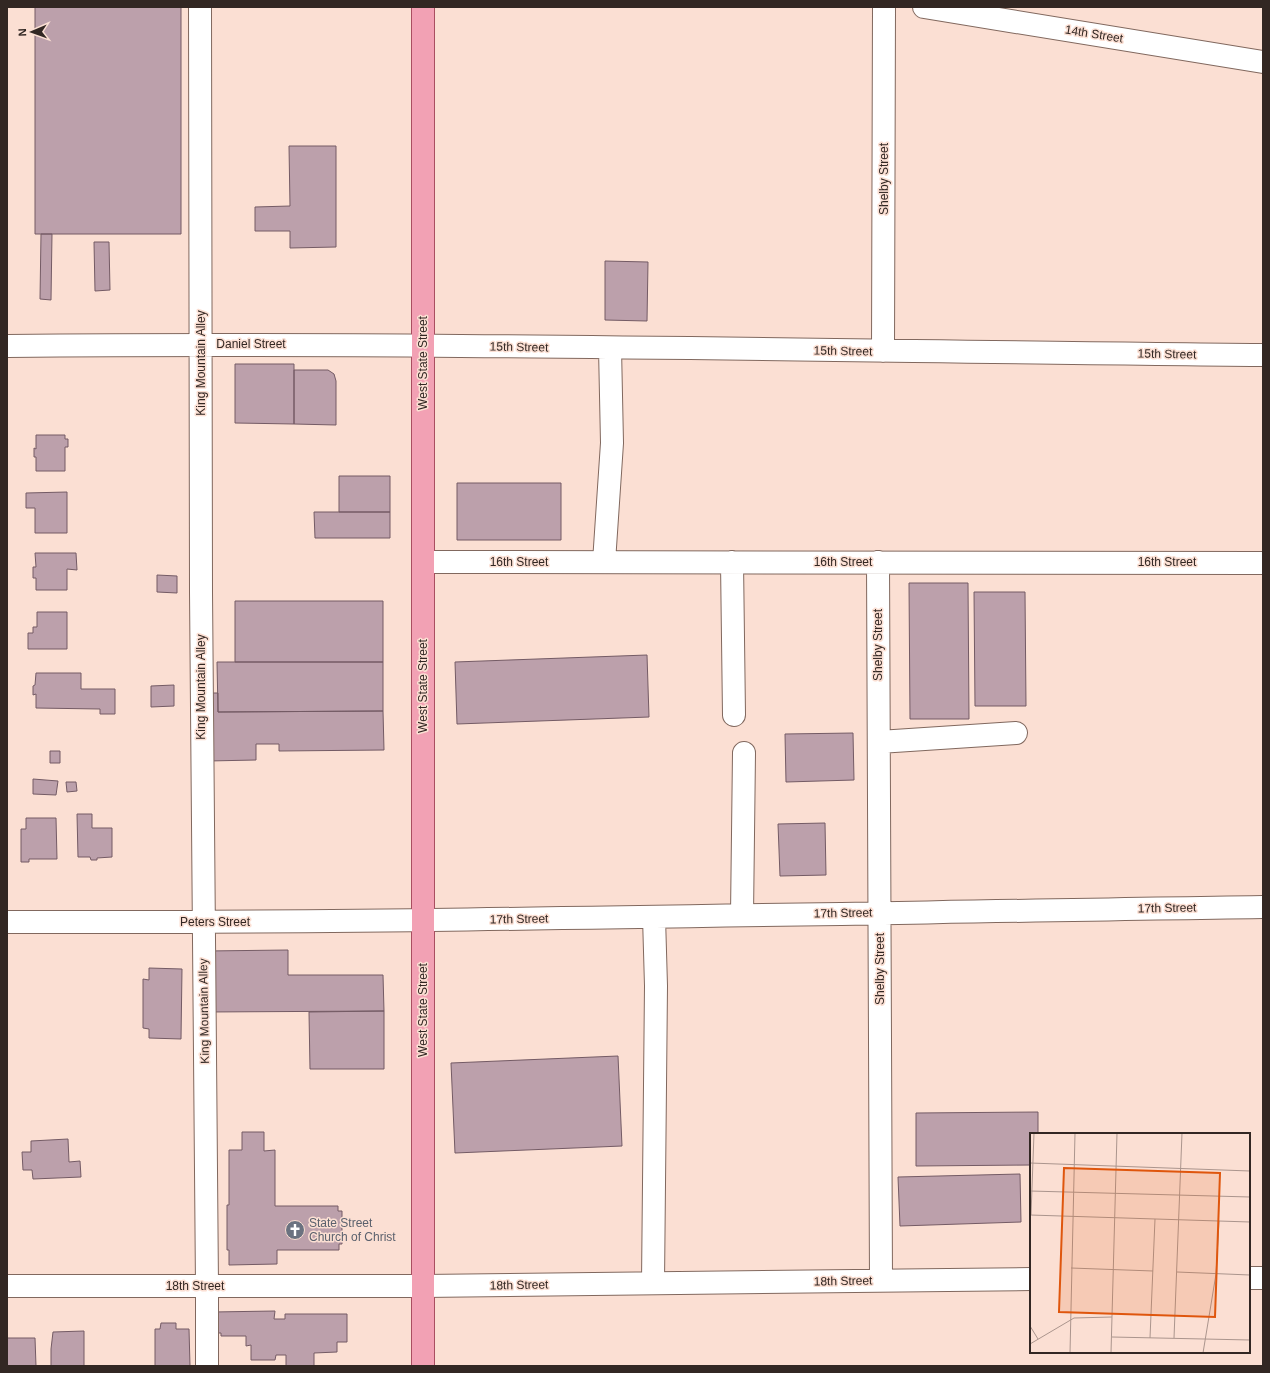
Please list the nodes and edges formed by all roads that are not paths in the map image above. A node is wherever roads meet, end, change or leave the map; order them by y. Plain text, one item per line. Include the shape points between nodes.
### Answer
1 (200, 7) edge
2 (423, 7) edge
3 (884, 7) edge
4 (924, 7) edge
5 (1263, 62) edge
6 (201, 344) junction
7 (7, 346) edge
8 (423, 346) junction
9 (610, 348) junction
10 (883, 351) junction
11 (1263, 356) edge
12 (423, 562) junction
13 (604, 562) junction
14 (732, 562) junction
15 (878, 562) junction
16 (1263, 562) edge
17 (734, 714) dead end
18 (1016, 734) dead end
19 (879, 742) junction
20 (744, 753) dead end
21 (1263, 907) edge
22 (880, 913) junction
23 (742, 915) junction
24 (654, 916) junction
25 (423, 920) junction
26 (7, 922) edge
27 (203, 922) junction
28 (1250, 1278) edge
29 (1263, 1278) edge
30 (1030, 1279) edge
31 (881, 1280) junction
32 (653, 1283) junction
33 (7, 1286) edge
34 (207, 1286) junction
35 (423, 1286) junction
36 (206, 1366) edge
37 (423, 1366) edge

1 - 6 street, King Mountain Alley
2 - 8 main road, West State Street
3 - 10 street, Shelby Street
4 - 5 street, 14th Street
6 - 7 street, Daniel Street
6 - 8 street, Daniel Street
6 - 27 street, King Mountain Alley
8 - 9 street, 15th Street
8 - 12 main road, West State Street
9 - 10 street, 15th Street
9 - 13 street via 612,443
10 - 11 street, 15th Street
12 - 13 street, 16th Street
12 - 25 main road, West State Street
13 - 14 street, 16th Street
14 - 15 street, 16th Street
14 - 17 street
15 - 16 street, 16th Street
15 - 19 street, Shelby Street
18 - 19 street
19 - 22 street, Shelby Street
20 - 23 street
21 - 22 street, 17th Street
22 - 23 street, 17th Street
22 - 31 street, Shelby Street
23 - 24 street, 17th Street
24 - 25 street, 17th Street
24 - 32 street via 656,986
25 - 27 street, Peters Street
25 - 35 main road, West State Street
26 - 27 street, Peters Street
27 - 34 street, King Mountain Alley
28 - 29 street
30 - 31 street, 18th Street
31 - 32 street, 18th Street
32 - 35 street, 18th Street
33 - 34 street, 18th Street
34 - 35 street, 18th Street
34 - 36 street, King Mountain Alley
35 - 37 main road, West State Street

